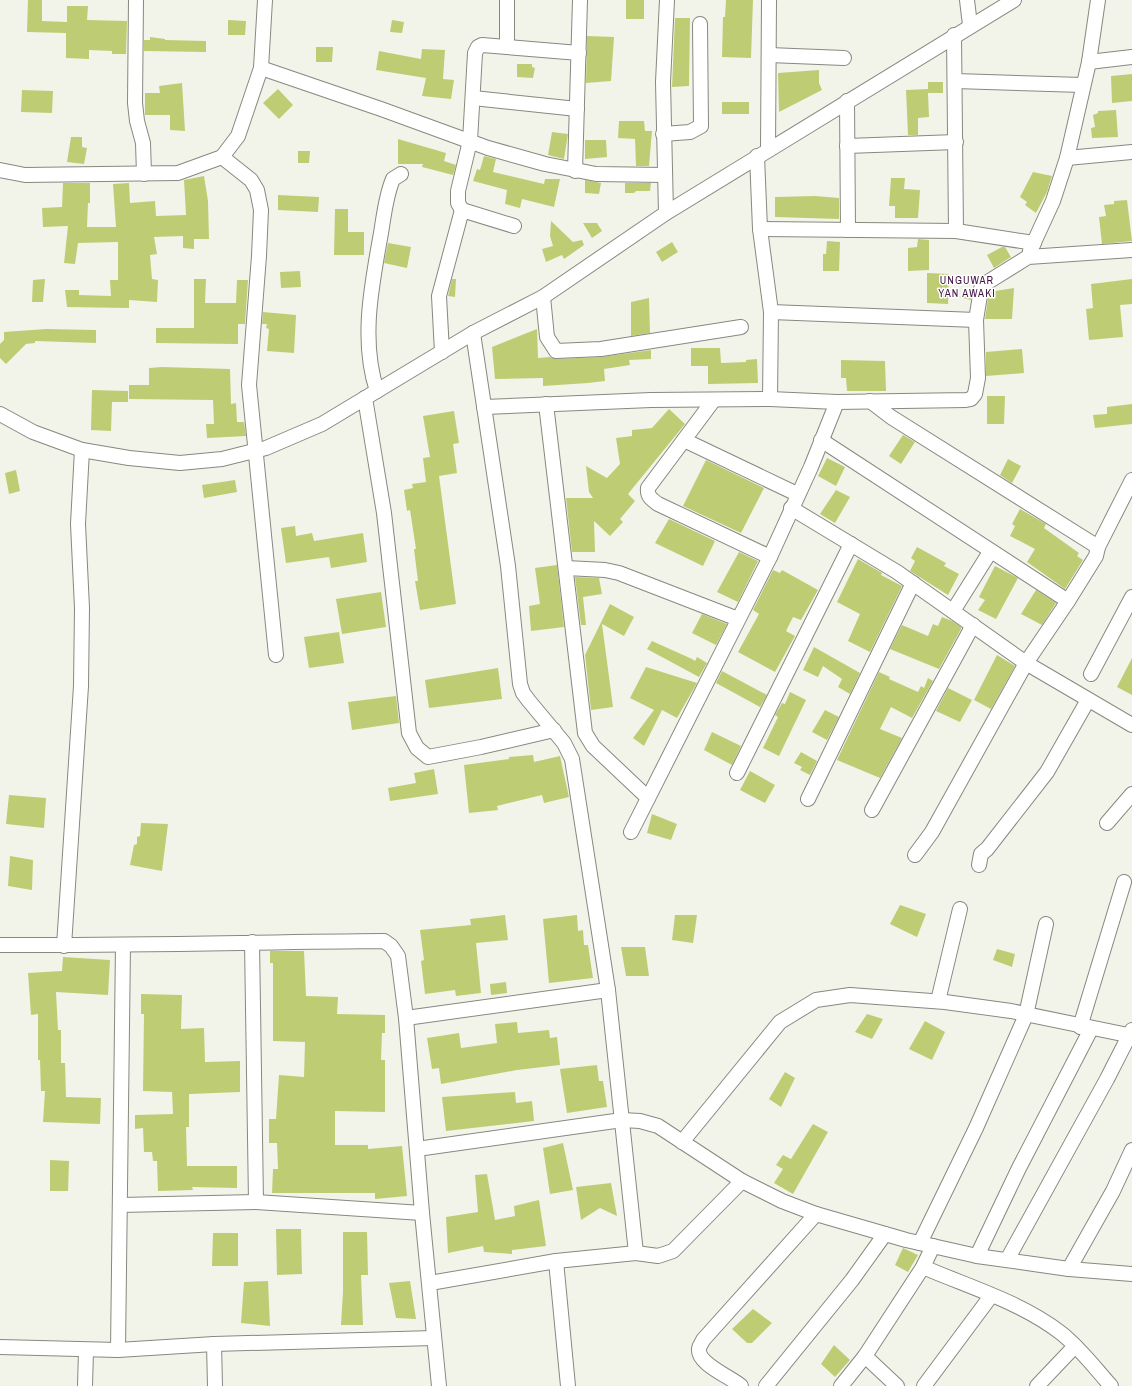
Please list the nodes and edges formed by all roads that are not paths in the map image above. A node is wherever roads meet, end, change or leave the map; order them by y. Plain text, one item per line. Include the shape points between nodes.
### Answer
1 (136, 0) edge
2 (265, 0) edge
3 (508, 0) edge
4 (580, 0) edge
5 (667, 0) edge
6 (769, 0) edge
7 (967, 0) edge
8 (1014, 0) edge
9 (1098, 0) edge
10 (700, 24) dead end
11 (970, 25) junction
12 (954, 35) junction
13 (506, 47) junction
14 (579, 53) junction
15 (769, 55) junction
16 (1132, 57) edge
17 (844, 58) dead end
18 (1088, 62) junction
19 (262, 68) junction
20 (955, 81) junction
21 (1083, 85) junction
22 (473, 98) junction
23 (847, 101) junction
24 (577, 109) junction
25 (663, 134) junction
26 (470, 141) junction
27 (956, 142) junction
28 (847, 146) junction
29 (1132, 152) edge
30 (763, 153) junction
31 (222, 157) junction
32 (1067, 158) junction
33 (0, 170) edge
34 (575, 171) junction
35 (144, 174) junction
36 (401, 174) dead end
37 (664, 175) junction
38 (462, 210) junction
39 (666, 213) junction
40 (514, 226) dead end
41 (760, 229) junction
42 (848, 230) junction
43 (956, 231) junction
44 (1034, 243) junction
45 (1132, 250) edge
46 (1028, 257) junction
47 (543, 297) junction
48 (771, 312) junction
49 (976, 320) junction
50 (741, 327) dead end
51 (473, 333) junction
52 (442, 352) junction
53 (371, 395) junction
54 (770, 399) junction
55 (713, 400) junction
56 (870, 401) junction
57 (837, 402) junction
58 (546, 404) junction
59 (484, 407) junction
60 (0, 414) edge
61 (684, 440) junction
62 (821, 440) junction
63 (82, 450) junction
64 (256, 450) junction
65 (1132, 480) edge
66 (797, 494) junction
67 (791, 508) junction
68 (852, 544) junction
69 (1098, 547) junction
70 (990, 552) junction
71 (770, 557) junction
72 (566, 568) junction
73 (914, 583) junction
74 (1132, 597) edge
75 (1068, 601) junction
76 (953, 611) junction
77 (738, 619) junction
78 (973, 625) junction
79 (276, 655) dead end
80 (1026, 663) junction
81 (1092, 674) dead end
82 (1088, 700) junction
83 (1131, 721) edge
84 (554, 730) junction
85 (737, 772) dead end
86 (1132, 794) edge
87 (648, 798) junction
88 (808, 799) dead end
89 (872, 810) dead end
90 (1106, 823) dead end
91 (631, 832) dead end
92 (915, 855) dead end
93 (979, 865) dead end
94 (1124, 882) dead end
95 (960, 909) dead end
96 (1046, 924) dead end
97 (252, 942) junction
98 (0, 945) edge
99 (123, 945) junction
100 (64, 946) junction
101 (608, 990) junction
102 (938, 1001) junction
103 (1026, 1015) junction
104 (406, 1018) junction
105 (1086, 1028) junction
106 (1131, 1034) edge
107 (622, 1120) junction
108 (682, 1142) junction
109 (417, 1149) junction
110 (1132, 1150) edge
111 (742, 1181) junction
112 (256, 1202) junction
113 (120, 1205) junction
114 (422, 1213) junction
115 (816, 1214) junction
116 (885, 1234) junction
117 (927, 1244) junction
118 (636, 1253) junction
119 (977, 1256) junction
120 (1007, 1260) junction
121 (556, 1261) junction
122 (923, 1267) junction
123 (1069, 1269) junction
124 (1132, 1274) edge
125 (430, 1282) junction
126 (991, 1296) junction
127 (434, 1338) junction
128 (214, 1344) junction
129 (1075, 1346) junction
130 (0, 1347) edge
131 (86, 1350) junction
132 (118, 1350) junction
133 (865, 1356) junction
134 (85, 1386) edge
135 (215, 1386) edge
136 (439, 1386) edge
137 (568, 1386) edge
138 (741, 1386) edge
139 (766, 1386) edge
140 (841, 1386) edge
141 (897, 1386) edge
142 (924, 1386) edge
143 (1037, 1386) edge
144 (1111, 1386) edge

1 - 35 street via 134,103 143,143
2 - 19 street
3 - 13 street
4 - 14 street
5 - 25 street
6 - 15 street
7 - 11 street
8 - 11 street
9 - 18 street
10 - 25 street via 701,126 690,132
11 - 12 street
12 - 20 street
12 - 23 street
13 - 14 street
13 - 22 street via 482,45 478,48 475,53
14 - 24 street
15 - 17 street
15 - 30 street
16 - 18 street
18 - 21 street
19 - 26 street
19 - 31 street via 238,136
20 - 21 street
20 - 27 street
21 - 32 street
22 - 24 street
22 - 26 street
23 - 28 street
23 - 30 street
24 - 34 street
25 - 37 street
26 - 34 street
26 - 38 street via 458,191 458,203
27 - 28 street
27 - 43 street
28 - 42 street
29 - 32 street
30 - 39 street
30 - 41 street
31 - 35 street via 178,173
31 - 64 street via 251,180 257,190 261,210 249,385
32 - 44 street via 1053,201
33 - 35 street via 25,175
34 - 37 street via 596,174
36 - 53 street via 393,179 388,194 374,271 368,332
37 - 39 street
38 - 40 street
38 - 52 street via 439,296
39 - 47 street
41 - 42 street
41 - 48 street
42 - 43 street
43 - 44 street
44 - 46 street
45 - 46 street
46 - 49 street via 982,287
47 - 50 street via 547,337 556,351 601,349
47 - 51 street
48 - 49 street
48 - 54 street
49 - 56 street via 978,378 975,394 971,399
51 - 52 street
51 - 59 street
52 - 53 street
53 - 64 street via 322,424
53 - 84 street via 409,733 417,748 428,756
54 - 55 street
54 - 57 street
55 - 58 street
55 - 61 street
56 - 57 street
56 - 69 street via 891,417
57 - 62 street
58 - 59 street
58 - 72 street
59 - 84 street via 508,566 520,684 529,702
60 - 63 street via 34,432
61 - 66 street
61 - 71 street via 648,488 650,499
62 - 66 street
62 - 70 street
63 - 64 street via 180,463 222,459
63 - 100 street via 78,524 82,608 81,686
64 - 79 street
65 - 69 street
66 - 67 street
67 - 68 street
67 - 71 street
68 - 73 street
68 - 85 street
69 - 75 street via 1096,556
70 - 75 street
70 - 76 street
71 - 77 street
72 - 77 street via 619,573
72 - 87 street via 585,733 593,746
73 - 76 street
73 - 88 street
74 - 81 street
75 - 80 street
76 - 78 street
77 - 87 street
78 - 80 street
78 - 89 street
80 - 82 street
80 - 92 street via 932,832
82 - 83 street
82 - 93 street via 1047,772 981,854
84 - 101 street via 572,759
86 - 90 street
87 - 91 street
94 - 105 street
95 - 102 street
96 - 103 street
97 - 99 street
97 - 104 street via 384,941 398,956
97 - 112 street
98 - 100 street
99 - 100 street
99 - 113 street
101 - 104 street
101 - 107 street
102 - 103 street
102 - 108 street via 850,995 816,1000 780,1022
103 - 105 street
103 - 117 street
104 - 109 street
105 - 106 street
105 - 119 street
106 - 120 street
107 - 108 street via 658,1126
107 - 109 street
107 - 118 street
108 - 111 street
109 - 114 street
110 - 123 street via 1113,1191
111 - 115 street
111 - 118 street via 673,1251 658,1256
112 - 113 street
112 - 114 street
113 - 132 street
114 - 125 street
115 - 116 street
115 - 138 street via 703,1340 699,1349 707,1365
116 - 117 street
116 - 139 street via 852,1280
117 - 119 street
117 - 122 street
118 - 121 street
119 - 120 street
120 - 123 street
121 - 125 street
121 - 137 street
122 - 126 street
122 - 133 street
123 - 124 street
125 - 127 street
126 - 129 street via 1026,1310 1061,1333
126 - 142 street
127 - 128 street
127 - 136 street
128 - 132 street
128 - 135 street
129 - 143 street
129 - 144 street
130 - 131 street
131 - 132 street
131 - 134 street
133 - 140 street
133 - 141 street

